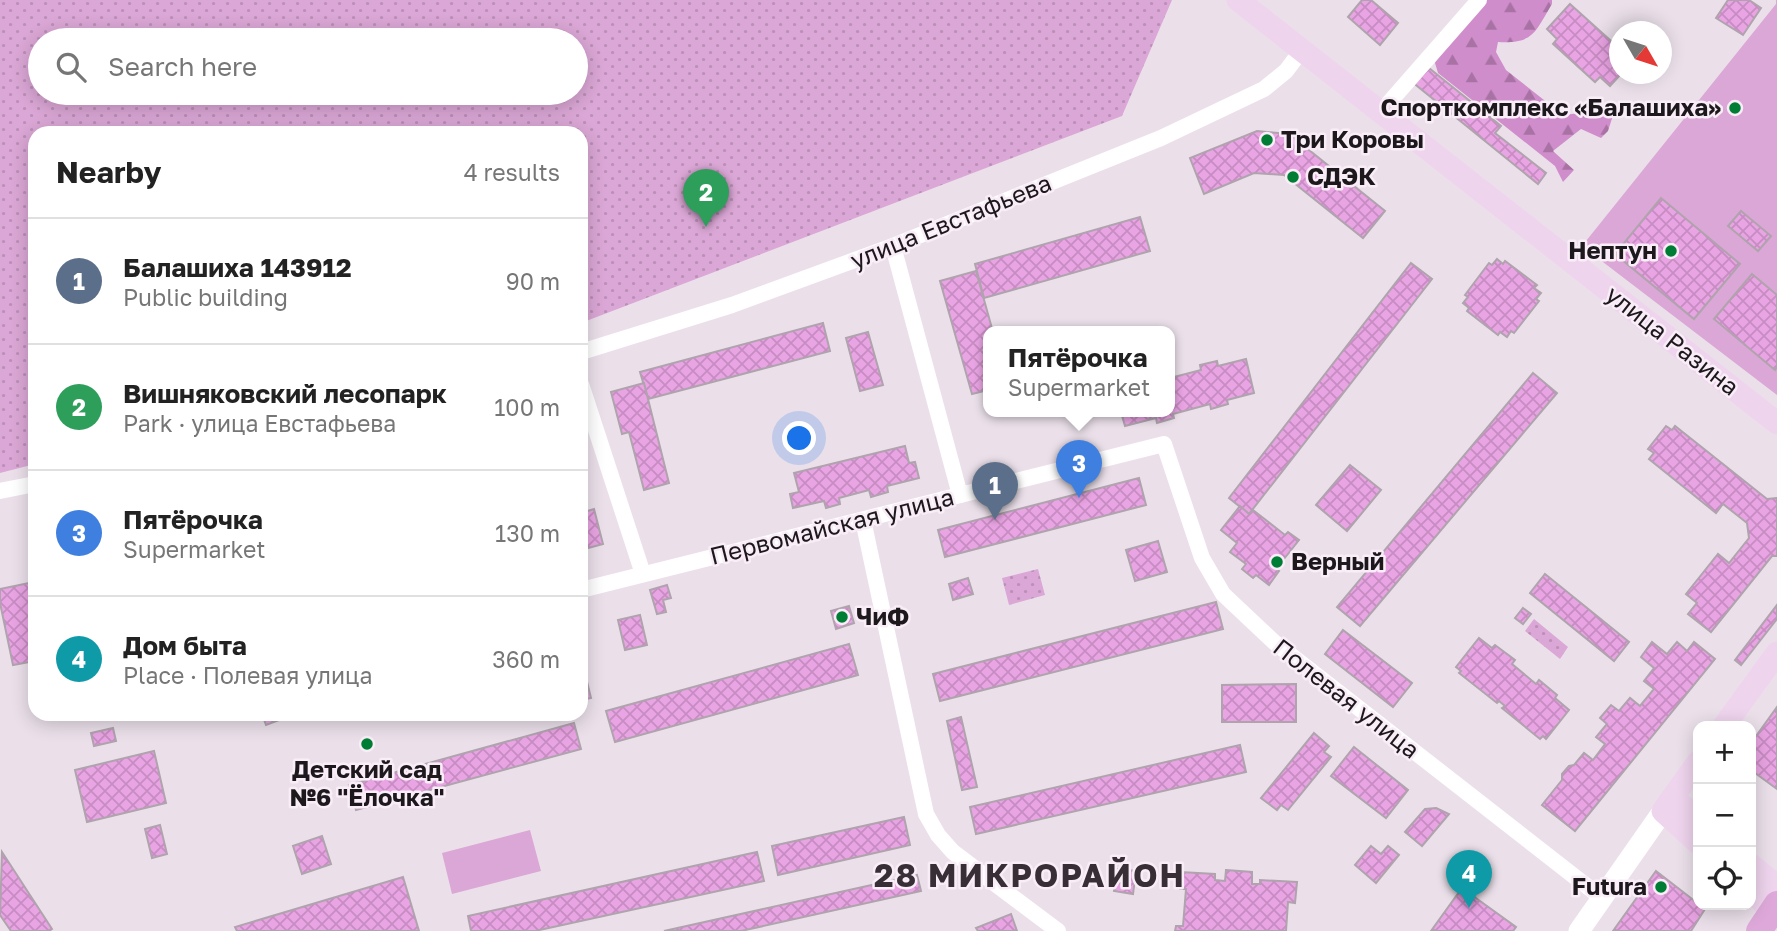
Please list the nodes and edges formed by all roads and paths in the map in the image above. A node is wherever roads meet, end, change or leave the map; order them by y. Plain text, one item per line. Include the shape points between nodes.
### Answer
1 (1237, 0) edge
2 (1479, 0) edge
3 (1301, 51) junction
4 (1380, 113) junction
5 (893, 246) junction
6 (588, 350) edge
7 (588, 405) edge
8 (1777, 423) edge
9 (1164, 443) joint
10 (28, 485) edge
11 (0, 491) edge
12 (960, 495) junction
13 (863, 520) junction
14 (643, 574) junction
15 (588, 588) edge
16 (1777, 653) edge
17 (1728, 721) edge
18 (1693, 769) edge
19 (1668, 804) junction
20 (1693, 817) edge
21 (1693, 836) edge
22 (1756, 876) edge
23 (1756, 896) edge
24 (1602, 898) junction
25 (1772, 910) edge
26 (1058, 931) edge
27 (1579, 931) edge

1 - 3 main road, улица Разина
2 - 4 street
3 - 4 main road, улица Разина
3 - 5 street, улица Евстафьева via 1274,82 1240,102
4 - 8 main road, улица Разина
5 - 6 street, улица Евстафьева via 732,305
5 - 12 street
7 - 14 street
9 - 12 street, Первомайская улица
9 - 24 street, Полевая улица via 1202,558 1223,594 1273,642
10 - 11 street
12 - 13 street, Первомайская улица
13 - 14 street, Первомайская улица
13 - 26 street via 926,814 953,852
14 - 15 street, Первомайская улица
16 - 17 main road
18 - 19 main road
19 - 20 main road
19 - 21 main road
19 - 24 street
22 - 25 main road
23 - 25 main road
24 - 27 street

